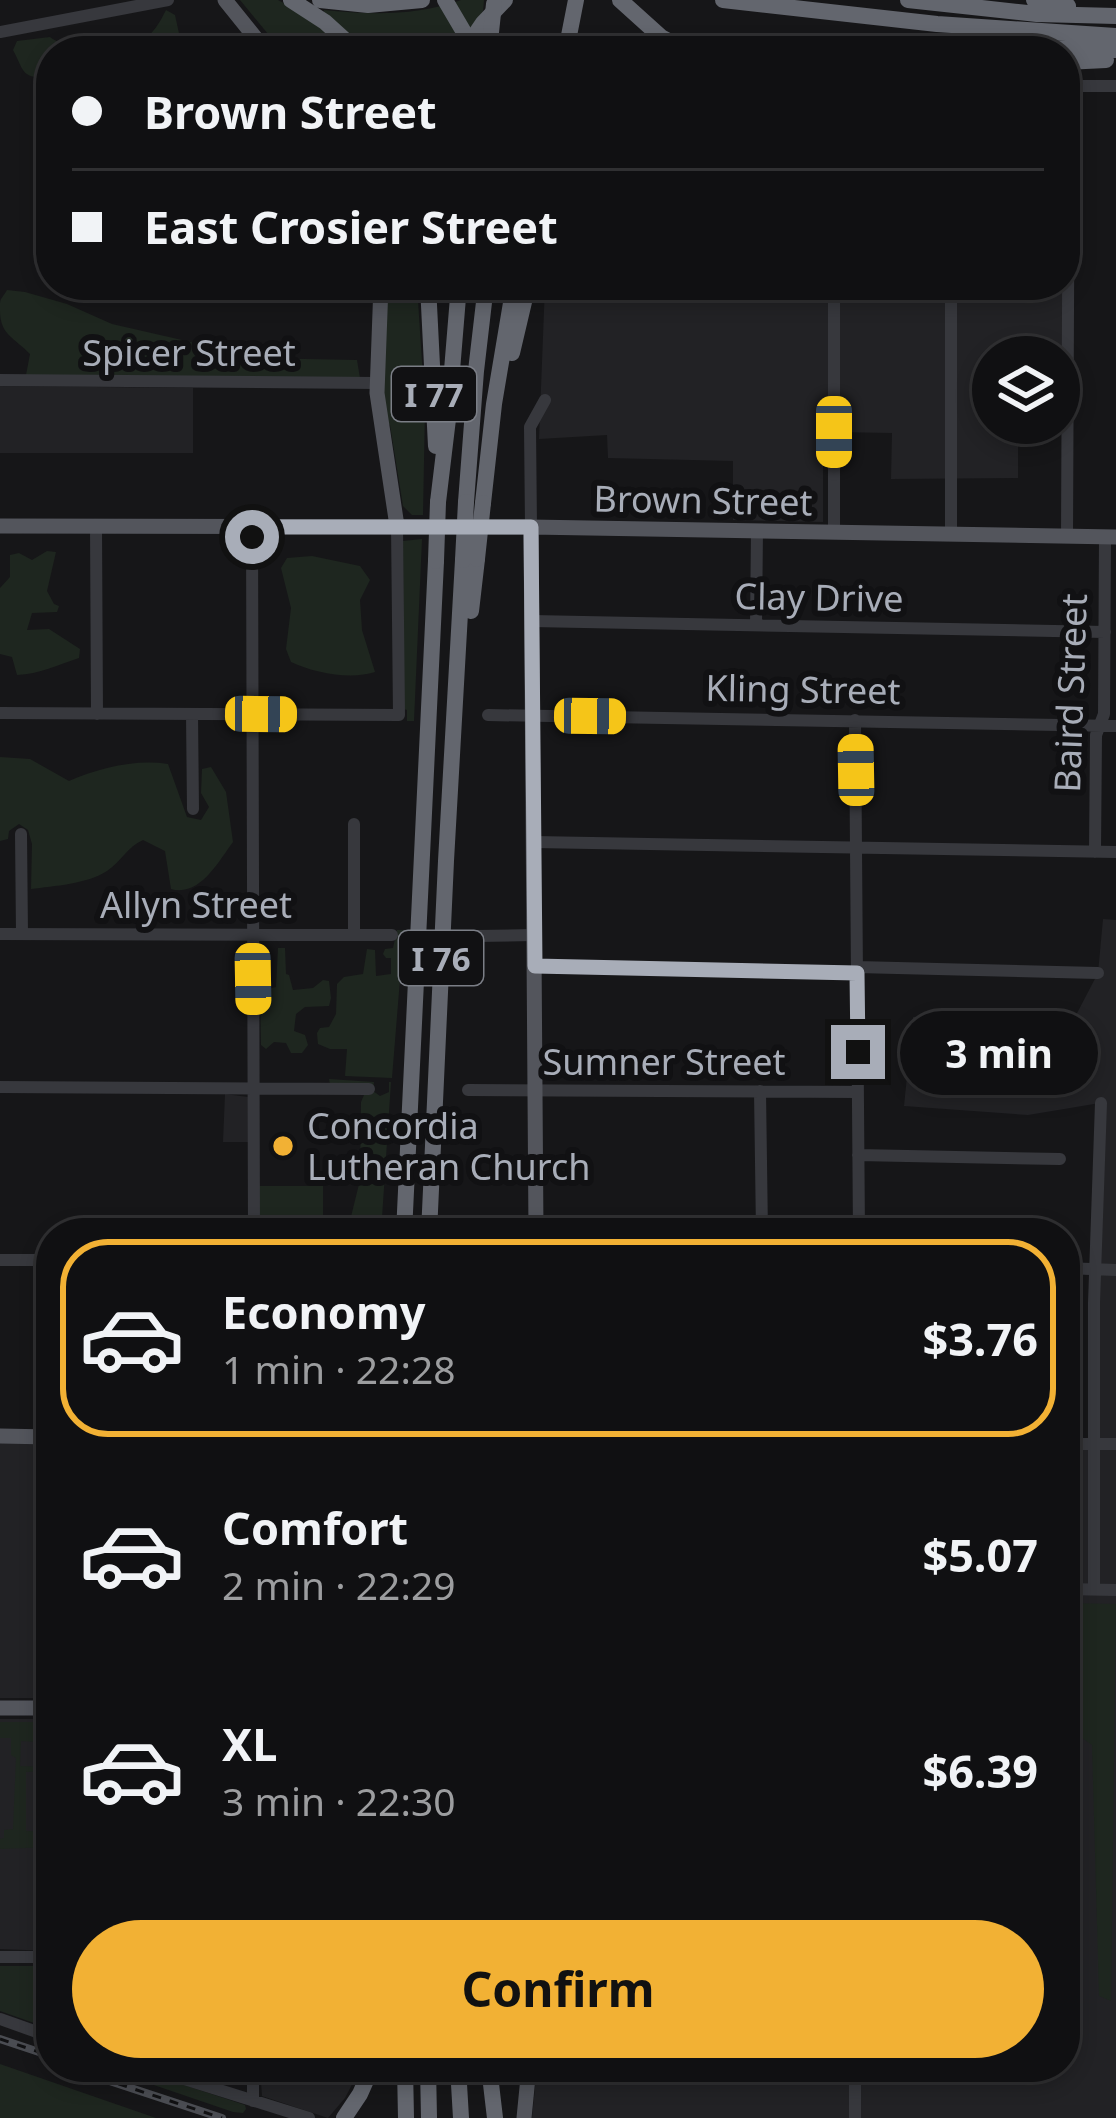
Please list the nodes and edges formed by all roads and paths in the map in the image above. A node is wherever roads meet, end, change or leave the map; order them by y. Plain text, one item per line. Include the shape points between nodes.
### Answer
1 (167, 0) edge
2 (225, 0) edge
3 (291, 0) edge
4 (320, 0) edge
5 (422, 0) edge
6 (445, 0) edge
7 (495, 0) edge
8 (505, 0) edge
9 (620, 0) edge
10 (723, 0) edge
11 (908, 0) edge
12 (1034, 0) edge
13 (1116, 15) edge
14 (0, 32) edge
15 (254, 36) edge
16 (341, 36) edge
17 (468, 36) edge
18 (474, 36) edge
19 (491, 36) edge
20 (660, 36) edge
21 (1116, 36) edge
22 (1080, 53) edge
23 (1116, 55) edge
24 (1080, 60) edge
25 (1080, 86) edge
26 (1116, 86) edge
27 (380, 300) edge
28 (429, 300) edge
29 (458, 300) edge
30 (485, 300) edge
31 (511, 300) edge
32 (525, 300) edge
33 (834, 300) edge
34 (951, 300) edge
35 (1067, 300) edge
36 (0, 380) edge
37 (377, 383) junction
38 (545, 400) dead end
39 (494, 404) junction
40 (438, 502) junction
41 (474, 502) junction
42 (0, 526) edge
43 (397, 526) junction
44 (96, 527) junction
45 (252, 527) junction
46 (531, 527) junction
47 (757, 530) junction
48 (834, 532) junction
49 (951, 535) junction
50 (1067, 537) junction
51 (1110, 537) edge
52 (532, 621) junction
53 (756, 625) junction
54 (1109, 634) edge
55 (0, 713) edge
56 (97, 713) junction
57 (192, 714) junction
58 (252, 714) junction
59 (532, 715) junction
60 (488, 716) dead end
61 (855, 719) junction
62 (1099, 725) junction
63 (1116, 726) edge
64 (193, 809) dead end
65 (354, 824) dead end
66 (21, 834) dead end
67 (534, 842) junction
68 (856, 849) junction
69 (1094, 852) junction
70 (1116, 852) edge
71 (0, 934) edge
72 (22, 934) junction
73 (252, 934) junction
74 (354, 934) junction
75 (392, 935) dead end
76 (534, 935) junction
77 (476, 936) dead end
78 (535, 966) junction
79 (857, 970) junction
80 (1098, 973) dead end
81 (0, 1087) edge
82 (253, 1088) junction
83 (369, 1089) dead end
84 (534, 1089) junction
85 (468, 1090) dead end
86 (760, 1091) junction
87 (859, 1092) junction
88 (1101, 1103) dead end
89 (858, 1155) junction
90 (1060, 1159) dead end
91 (254, 1218) edge
92 (405, 1218) edge
93 (430, 1218) edge
94 (536, 1218) edge
95 (762, 1218) edge
96 (859, 1218) edge
97 (0, 1260) edge
98 (36, 1260) edge
99 (1080, 1268) edge
100 (1096, 1269) junction
101 (1116, 1270) edge
102 (0, 1436) edge
103 (36, 1437) edge
104 (1080, 1443) edge
105 (1094, 1443) junction
106 (1116, 1444) edge
107 (1080, 1589) edge
108 (1094, 1589) junction
109 (1116, 1590) edge
110 (0, 1708) edge
111 (36, 1708) edge
112 (0, 1956) edge
113 (36, 1957) edge
114 (0, 2019) edge
115 (36, 2032) edge
116 (193, 2082) edge
117 (253, 2082) edge
118 (365, 2082) edge
119 (405, 2082) edge
120 (428, 2082) edge
121 (459, 2082) edge
122 (491, 2082) edge
123 (528, 2082) edge
124 (855, 2082) edge
125 (253, 2101) junction
126 (309, 2118) edge
127 (344, 2118) edge
128 (406, 2118) edge
129 (429, 2118) edge
130 (462, 2118) edge
131 (495, 2118) edge
132 (524, 2118) edge
133 (855, 2118) edge

1 - 14 street
2 - 15 main road
3 - 16 highway
4 - 5 highway
6 - 17 highway, bridge
7 - 19 highway, bridge
8 - 18 highway, bridge
9 - 20 highway
10 - 21 highway
11 - 13 highway
12 - 13 highway
22 - 23 highway
23 - 24 highway
25 - 26 street
27 - 37 main road
28 - 40 highway, I 77
29 - 40 highway, I 76
30 - 41 highway
31 - 39 highway
32 - 39 highway, I 77
33 - 48 street
34 - 49 street
35 - 50 street
36 - 37 street, Spicer Street
37 - 43 main road
38 - 46 street via 530,428
39 - 41 highway
40 - 92 highway, I 76, bridge
41 - 93 highway, I 76, bridge
42 - 44 main road, Brown Street
43 - 45 main road, Brown Street
43 - 46 main road, Brown Street
43 - 58 street via 399,715
44 - 45 main road, Brown Street
44 - 56 street
45 - 58 street
46 - 47 main road, Brown Street
46 - 52 main road
47 - 48 main road, Brown Street
47 - 53 street
48 - 49 main road, Brown Street
49 - 50 main road, Brown Street
50 - 51 main road, Brown Street
51 - 54 street, Baird Street
52 - 53 street, Clay Drive
52 - 59 main road
53 - 54 street, Clay Drive
54 - 62 street, Baird Street
55 - 56 street
56 - 57 street
57 - 58 street
57 - 64 street
58 - 73 street
59 - 60 street, Kling Street
59 - 61 street, Kling Street
59 - 67 main road
61 - 62 street, Kling Street
61 - 68 street
62 - 63 street, Kling Street
62 - 69 street, Baird Street
65 - 74 street
66 - 72 street
67 - 68 street
67 - 76 main road
68 - 69 street
68 - 79 street
69 - 70 street
71 - 72 street, Allyn Street
72 - 73 street, Allyn Street
73 - 74 street, Allyn Street
73 - 82 street
74 - 75 street, Allyn Street
76 - 77 street
76 - 78 main road
78 - 79 street
78 - 84 main road
79 - 80 street
79 - 87 street
81 - 82 street
82 - 83 street
82 - 91 street
84 - 85 street, Sumner Street
84 - 86 street, Sumner Street
84 - 94 main road
86 - 87 street, Sumner Street
86 - 95 street
87 - 89 street
88 - 100 street
89 - 90 street
89 - 96 street
97 - 98 street
99 - 100 street
100 - 101 street
100 - 105 street
102 - 103 main road
104 - 105 street
105 - 106 street
105 - 108 street
107 - 108 street
108 - 109 street
110 - 111 main road
112 - 113 street
114 - 115 street
116 - 125 street
117 - 125 street
118 - 127 highway
119 - 128 highway
120 - 129 highway
121 - 130 highway
122 - 131 highway
123 - 132 main road
124 - 133 street
125 - 126 street

